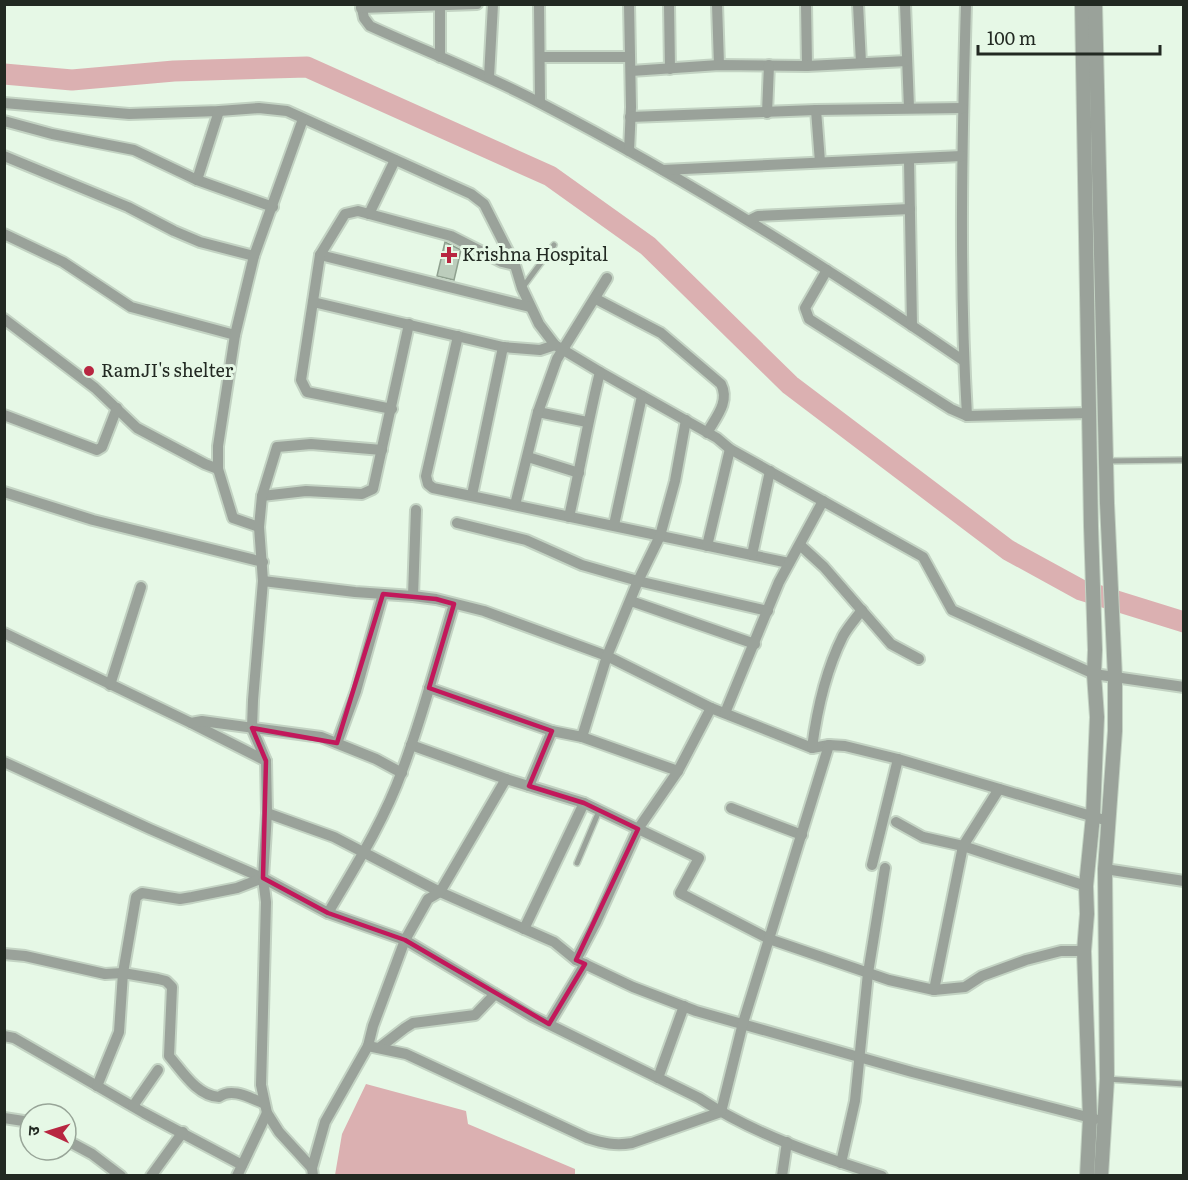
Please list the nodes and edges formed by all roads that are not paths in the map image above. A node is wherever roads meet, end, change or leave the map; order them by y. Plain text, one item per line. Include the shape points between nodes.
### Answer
1 (477, 4) edge
2 (493, 4) edge
3 (539, 4) edge
4 (629, 4) edge
5 (669, 4) edge
6 (717, 4) edge
7 (806, 4) edge
8 (858, 4) edge
9 (905, 4) edge
10 (966, 4) edge
11 (1082, 4) edge
12 (1095, 4) edge
13 (361, 6) edge
14 (440, 6) edge
15 (440, 57) junction
16 (541, 57) junction
17 (630, 57) junction
18 (907, 61) junction
19 (861, 63) junction
20 (719, 65) junction
21 (769, 65) junction
22 (807, 66) junction
23 (670, 69) junction
24 (631, 71) junction
25 (489, 77) junction
26 (540, 102) junction
27 (4, 103) edge
28 (909, 108) junction
29 (963, 108) junction
30 (816, 110) junction
31 (219, 111) junction
32 (767, 113) junction
33 (630, 117) junction
34 (303, 119) junction
35 (4, 121) edge
36 (629, 151) junction
37 (4, 156) edge
38 (962, 156) junction
39 (395, 160) junction
40 (909, 160) junction
41 (820, 162) junction
42 (663, 170) junction
43 (197, 180) junction
44 (273, 207) junction
45 (910, 209) junction
46 (369, 214) junction
47 (750, 220) junction
48 (4, 234) edge
49 (554, 245) dead end
50 (320, 255) junction
51 (254, 256) junction
52 (515, 265) junction
53 (827, 270) junction
54 (607, 278) dead end
55 (522, 288) junction
56 (596, 299) junction
57 (313, 302) junction
58 (531, 307) junction
59 (4, 319) edge
60 (410, 324) junction
61 (912, 326) junction
62 (235, 335) junction
63 (458, 336) junction
64 (503, 347) junction
65 (559, 347) junction
66 (963, 361) junction
67 (600, 372) junction
68 (642, 396) junction
69 (117, 408) junction
70 (392, 409) junction
71 (538, 412) junction
72 (1090, 413) junction
73 (4, 415) edge
74 (967, 416) junction
75 (686, 420) junction
76 (587, 422) junction
77 (707, 433) junction
78 (730, 448) junction
79 (382, 450) junction
80 (528, 457) junction
81 (1184, 460) edge
82 (1107, 461) junction
83 (218, 469) junction
84 (770, 471) junction
85 (579, 473) junction
86 (4, 492) edge
87 (472, 495) junction
88 (262, 496) junction
89 (823, 501) junction
90 (515, 505) junction
91 (416, 510) dead end
92 (569, 517) junction
93 (457, 523) dead end
94 (615, 525) junction
95 (259, 527) junction
96 (660, 536) junction
97 (800, 545) junction
98 (707, 546) junction
99 (752, 555) junction
100 (263, 562) junction
101 (789, 563) junction
102 (263, 581) junction
103 (638, 581) junction
104 (141, 587) dead end
105 (383, 594) junction
106 (413, 596) junction
107 (631, 601) junction
108 (454, 604) junction
109 (862, 610) junction
110 (768, 611) junction
111 (4, 633) edge
112 (755, 644) junction
113 (607, 656) junction
114 (919, 659) dead end
115 (1094, 674) junction
116 (1115, 677) junction
117 (110, 685) junction
118 (1184, 687) edge
119 (429, 688) junction
120 (711, 708) junction
121 (725, 713) junction
122 (191, 723) junction
123 (252, 728) junction
124 (552, 731) junction
125 (582, 736) junction
126 (337, 743) junction
127 (411, 745) junction
128 (829, 745) junction
129 (812, 748) junction
130 (898, 759) junction
131 (266, 761) junction
132 (4, 762) edge
133 (678, 771) junction
134 (402, 773) junction
135 (506, 779) junction
136 (529, 786) junction
137 (999, 789) junction
138 (584, 803) junction
139 (731, 808) dead end
140 (599, 811) junction
141 (267, 813) junction
142 (1093, 816) junction
143 (1107, 821) junction
144 (896, 822) dead end
145 (638, 830) junction
146 (802, 835) junction
147 (963, 846) junction
148 (363, 854) junction
149 (577, 863) dead end
150 (872, 865) dead end
151 (885, 868) dead end
152 (1105, 869) junction
153 (263, 878) junction
154 (1184, 881) edge
155 (1086, 886) junction
156 (440, 892) junction
157 (328, 913) junction
158 (524, 928) junction
159 (769, 939) junction
160 (405, 940) junction
161 (1084, 951) junction
162 (4, 954) edge
163 (580, 962) junction
164 (123, 973) junction
165 (868, 973) junction
166 (934, 990) junction
167 (495, 994) junction
168 (684, 1006) junction
169 (743, 1023) junction
170 (549, 1024) junction
171 (4, 1036) edge
172 (373, 1047) junction
173 (859, 1057) junction
174 (158, 1070) dead end
175 (658, 1078) junction
176 (1107, 1079) junction
177 (1184, 1084) edge
178 (96, 1086) junction
179 (133, 1106) junction
180 (265, 1108) junction
181 (721, 1112) junction
182 (1090, 1118) junction
183 (1104, 1120) junction
184 (183, 1132) junction
185 (787, 1142) junction
186 (78, 1146) edge
187 (841, 1163) junction
188 (242, 1165) junction
189 (313, 1172) edge
190 (121, 1176) edge
191 (151, 1176) edge
192 (237, 1176) edge
193 (782, 1176) edge
194 (882, 1176) edge
195 (1087, 1176) edge
196 (1101, 1176) edge

1 - 14 street
2 - 25 street
3 - 16 street
4 - 17 street
5 - 23 street
6 - 20 street
7 - 22 street
8 - 19 street
9 - 18 street
10 - 29 street
11 - 72 street
12 - 82 street
13 - 14 street
13 - 15 street via 370,26
14 - 15 street
15 - 25 street
16 - 17 street
16 - 26 street
17 - 24 street
18 - 19 street
18 - 28 street
19 - 22 street
20 - 21 street
20 - 23 street
21 - 22 street
21 - 32 street
23 - 24 street
24 - 33 street
25 - 26 street
26 - 36 street
27 - 31 street via 129,114
28 - 29 street
28 - 30 street
29 - 38 street
30 - 32 street
30 - 41 street
31 - 34 street via 259,108 287,111
31 - 43 street
32 - 33 street
33 - 36 street
34 - 39 street
34 - 44 street
35 - 43 street via 134,150
36 - 42 street
37 - 51 street via 128,207 191,238
38 - 40 street
38 - 66 street
39 - 46 street
39 - 52 street via 471,194 484,204
40 - 41 street
40 - 45 street
41 - 42 street
42 - 47 street
43 - 44 street
44 - 51 street
45 - 47 street via 758,216
45 - 61 street
46 - 50 street via 345,214
46 - 52 street via 451,236
47 - 53 street
48 - 62 street via 63,262 131,307
49 - 55 lane
50 - 57 street
50 - 58 street
51 - 62 street
52 - 55 street
53 - 61 street
53 - 74 street via 805,308 809,319 951,410
54 - 56 street
55 - 58 street
56 - 65 street
56 - 77 street via 661,333 721,384 725,401
57 - 60 street
57 - 70 street via 301,380 307,392
58 - 65 street via 538,324
59 - 69 street
60 - 63 street
60 - 70 street
61 - 66 street
62 - 83 street
63 - 64 street
63 - 87 street via 426,476 433,488
64 - 65 street
64 - 87 street
65 - 67 street
65 - 71 street
66 - 74 street
67 - 68 street
67 - 76 street
68 - 75 street
68 - 94 street
69 - 73 street via 102,447 97,450
69 - 83 street via 137,428
70 - 79 street
71 - 76 street
71 - 80 street
72 - 74 street
72 - 115 street
75 - 77 street
75 - 96 street
76 - 85 street
77 - 78 street
78 - 84 street
78 - 98 street
79 - 88 street via 373,489 368,493 306,491
79 - 88 street via 311,444 277,447
80 - 85 street
80 - 90 street
81 - 82 lane
82 - 116 street
83 - 95 street via 233,518
84 - 89 street
84 - 99 street
85 - 92 street
86 - 100 street
87 - 90 street
88 - 95 street
89 - 97 street
89 - 115 street via 923,557 952,610
90 - 92 street
91 - 106 street
92 - 94 street
93 - 103 street via 526,540 582,565
94 - 96 street
95 - 100 street
96 - 98 street
96 - 103 street
97 - 101 street
97 - 109 street
98 - 99 street
99 - 101 street
100 - 102 street
101 - 110 street
102 - 105 street
102 - 123 street
103 - 107 street
103 - 110 street
104 - 117 street
105 - 106 street
105 - 126 street
106 - 108 street
107 - 112 street
107 - 113 street
108 - 113 street via 484,611
108 - 119 street
109 - 114 street via 891,644
109 - 129 street via 844,635 828,673 816,711
110 - 112 street
111 - 117 street
112 - 121 street
113 - 120 street
113 - 125 street
115 - 116 street
115 - 142 street via 1097,717
116 - 118 street
116 - 143 street
117 - 122 street
119 - 124 street
119 - 127 street
120 - 121 street
120 - 133 street
121 - 129 street
122 - 123 street
122 - 131 street
123 - 126 street via 321,737
123 - 131 street
124 - 125 street
124 - 136 street
125 - 133 street
126 - 134 street
127 - 134 street
127 - 135 street
128 - 129 street
128 - 130 street
128 - 146 street
130 - 137 street
130 - 150 street
131 - 141 street
132 - 153 street
133 - 145 street
134 - 148 street
135 - 136 street
135 - 156 street
136 - 138 street
137 - 142 street
137 - 147 street
138 - 140 street
138 - 158 street
139 - 146 street
140 - 145 street
140 - 149 lane
141 - 148 street via 334,837
141 - 153 street
142 - 143 street
142 - 155 street
143 - 152 street
144 - 147 street via 923,837
145 - 159 street via 699,858 680,893
145 - 163 street
146 - 159 street
147 - 155 street
147 - 166 street
148 - 156 street
148 - 157 street
151 - 165 street
152 - 154 street
152 - 176 street
153 - 157 street
153 - 164 street via 237,888 180,899 138,895
153 - 180 street via 266,902 261,1085
155 - 161 street
156 - 158 street
156 - 160 street via 428,898
157 - 160 street
158 - 163 street via 554,942
159 - 165 street
159 - 169 street
160 - 167 street
160 - 172 street via 373,1026
161 - 166 street via 1061,951 1026,960 982,976 965,987
161 - 182 street
162 - 164 street via 112,975
163 - 168 street
163 - 170 street
164 - 178 street via 119,1032
164 - 180 street via 170,983 170,1056 193,1085 213,1097 233,1092
165 - 166 street
165 - 173 street
167 - 170 street
167 - 172 street via 475,1015 413,1023
168 - 169 street
168 - 175 street
169 - 173 street
169 - 181 street
170 - 175 street
171 - 178 street via 14,1038
172 - 181 street via 406,1054 604,1143 632,1143
172 - 189 street via 325,1122
173 - 182 street
173 - 187 street via 855,1101
174 - 179 street
175 - 181 street
176 - 177 lane
176 - 183 street
178 - 179 street
179 - 184 street
180 - 188 street
180 - 189 street via 279,1132
181 - 185 street
182 - 183 street
182 - 195 street
183 - 196 street
184 - 188 street
184 - 191 street
185 - 187 street
185 - 193 street
186 - 190 street
187 - 194 street
188 - 192 street

